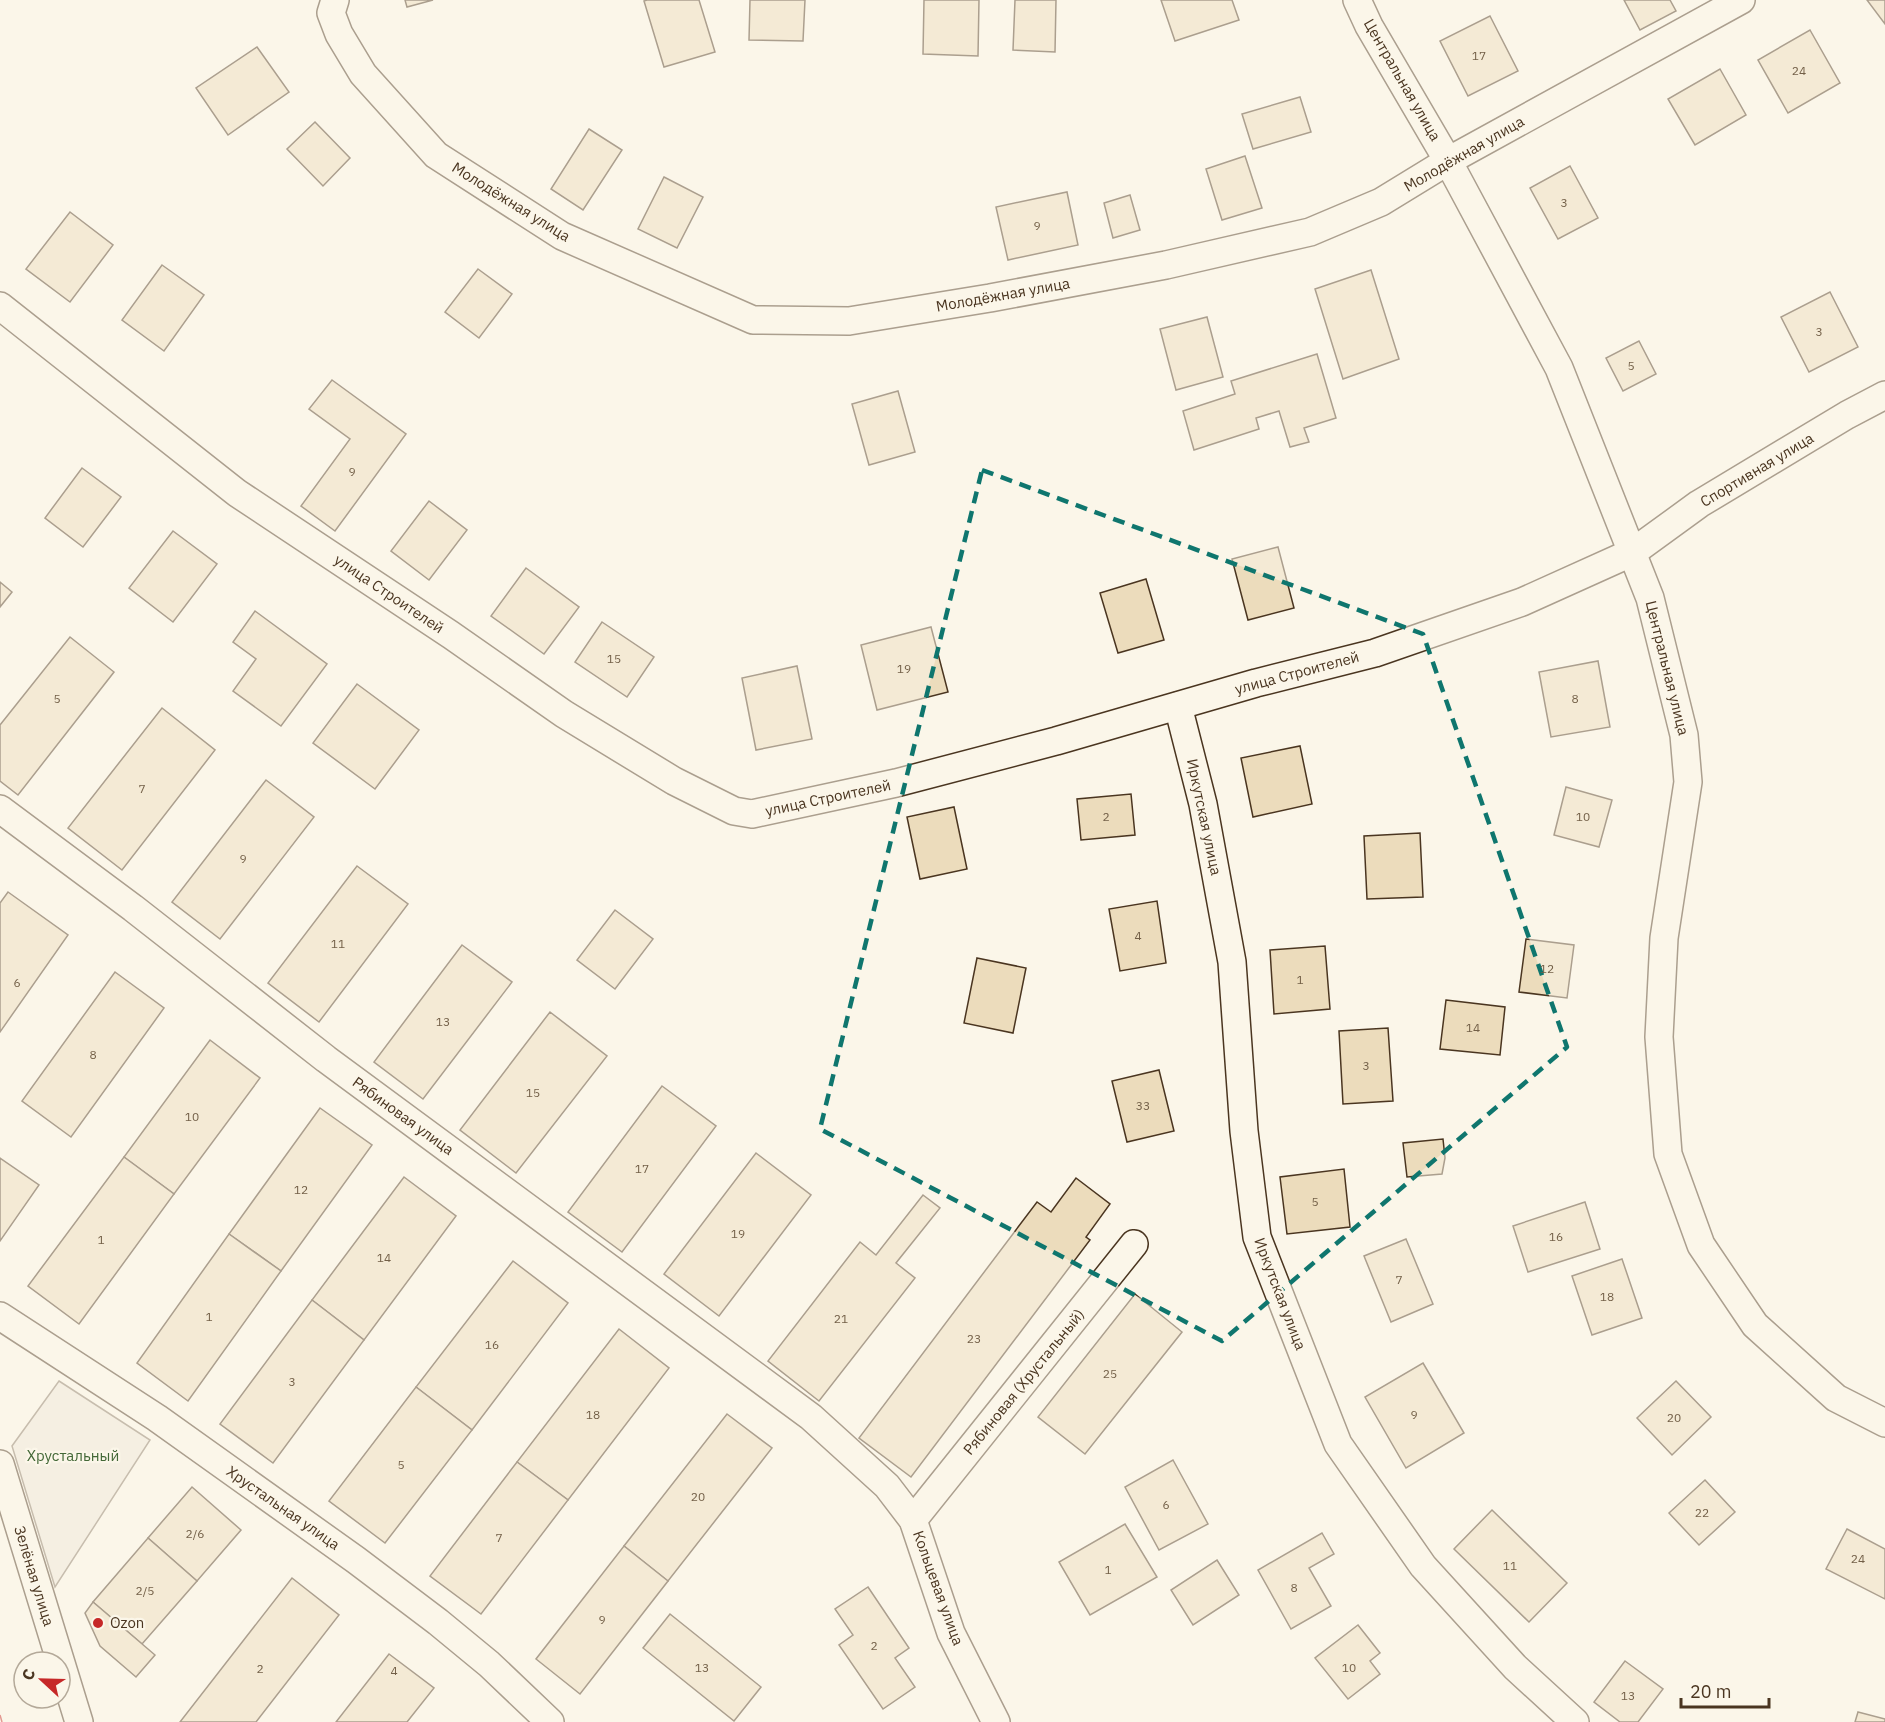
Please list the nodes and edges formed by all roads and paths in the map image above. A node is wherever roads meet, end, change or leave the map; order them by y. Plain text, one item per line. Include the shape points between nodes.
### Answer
1 (335, 0) edge
2 (1357, 0) edge
3 (1741, 0) edge
4 (1448, 161) junction
5 (0, 306) edge
6 (1885, 395) edge
7 (1633, 552) junction
8 (1178, 706) junction
9 (0, 809) edge
10 (1134, 1244) dead end
11 (0, 1316) edge
12 (811, 1417) joint
13 (1885, 1423) edge
14 (0, 1464) edge
15 (913, 1520) junction
16 (79, 1722) edge
17 (550, 1722) edge
18 (996, 1722) edge
19 (1575, 1722) edge

1 - 4 street, Молодёжная улица via 331,13 363,74 436,155 561,236 753,320 849,321 1166,265 1310,232 1382,202
2 - 4 street, Центральная улица
3 - 4 street, Молодёжная улица
4 - 7 street, Центральная улица via 1559,368
5 - 8 street, улица Строителей via 237,493 451,634 564,714 674,781 734,811 752,814 896,783
6 - 7 street, Спортивная улица via 1699,504
7 - 8 street, улица Строителей via 1522,602 1375,653
7 - 13 street, Центральная улица via 1650,598 1684,735 1688,782 1664,938 1659,1037 1668,1154 1701,1245 1755,1325 1836,1398
8 - 19 street, Иркутская улица via 1203,804 1232,962 1244,1131 1257,1237 1338,1444 1423,1566 1515,1667
9 - 12 street, Рябиновая улица via 326,1059
10 - 15 street, Рябиновая (Хрустальный)
11 - 17 street, Хрустальная улица via 157,1418 356,1560 472,1650
12 - 15 street, Кольцевая улица via 887,1486
14 - 16 street, Зелёная улица
15 - 18 street, Кольцевая улица via 951,1633

